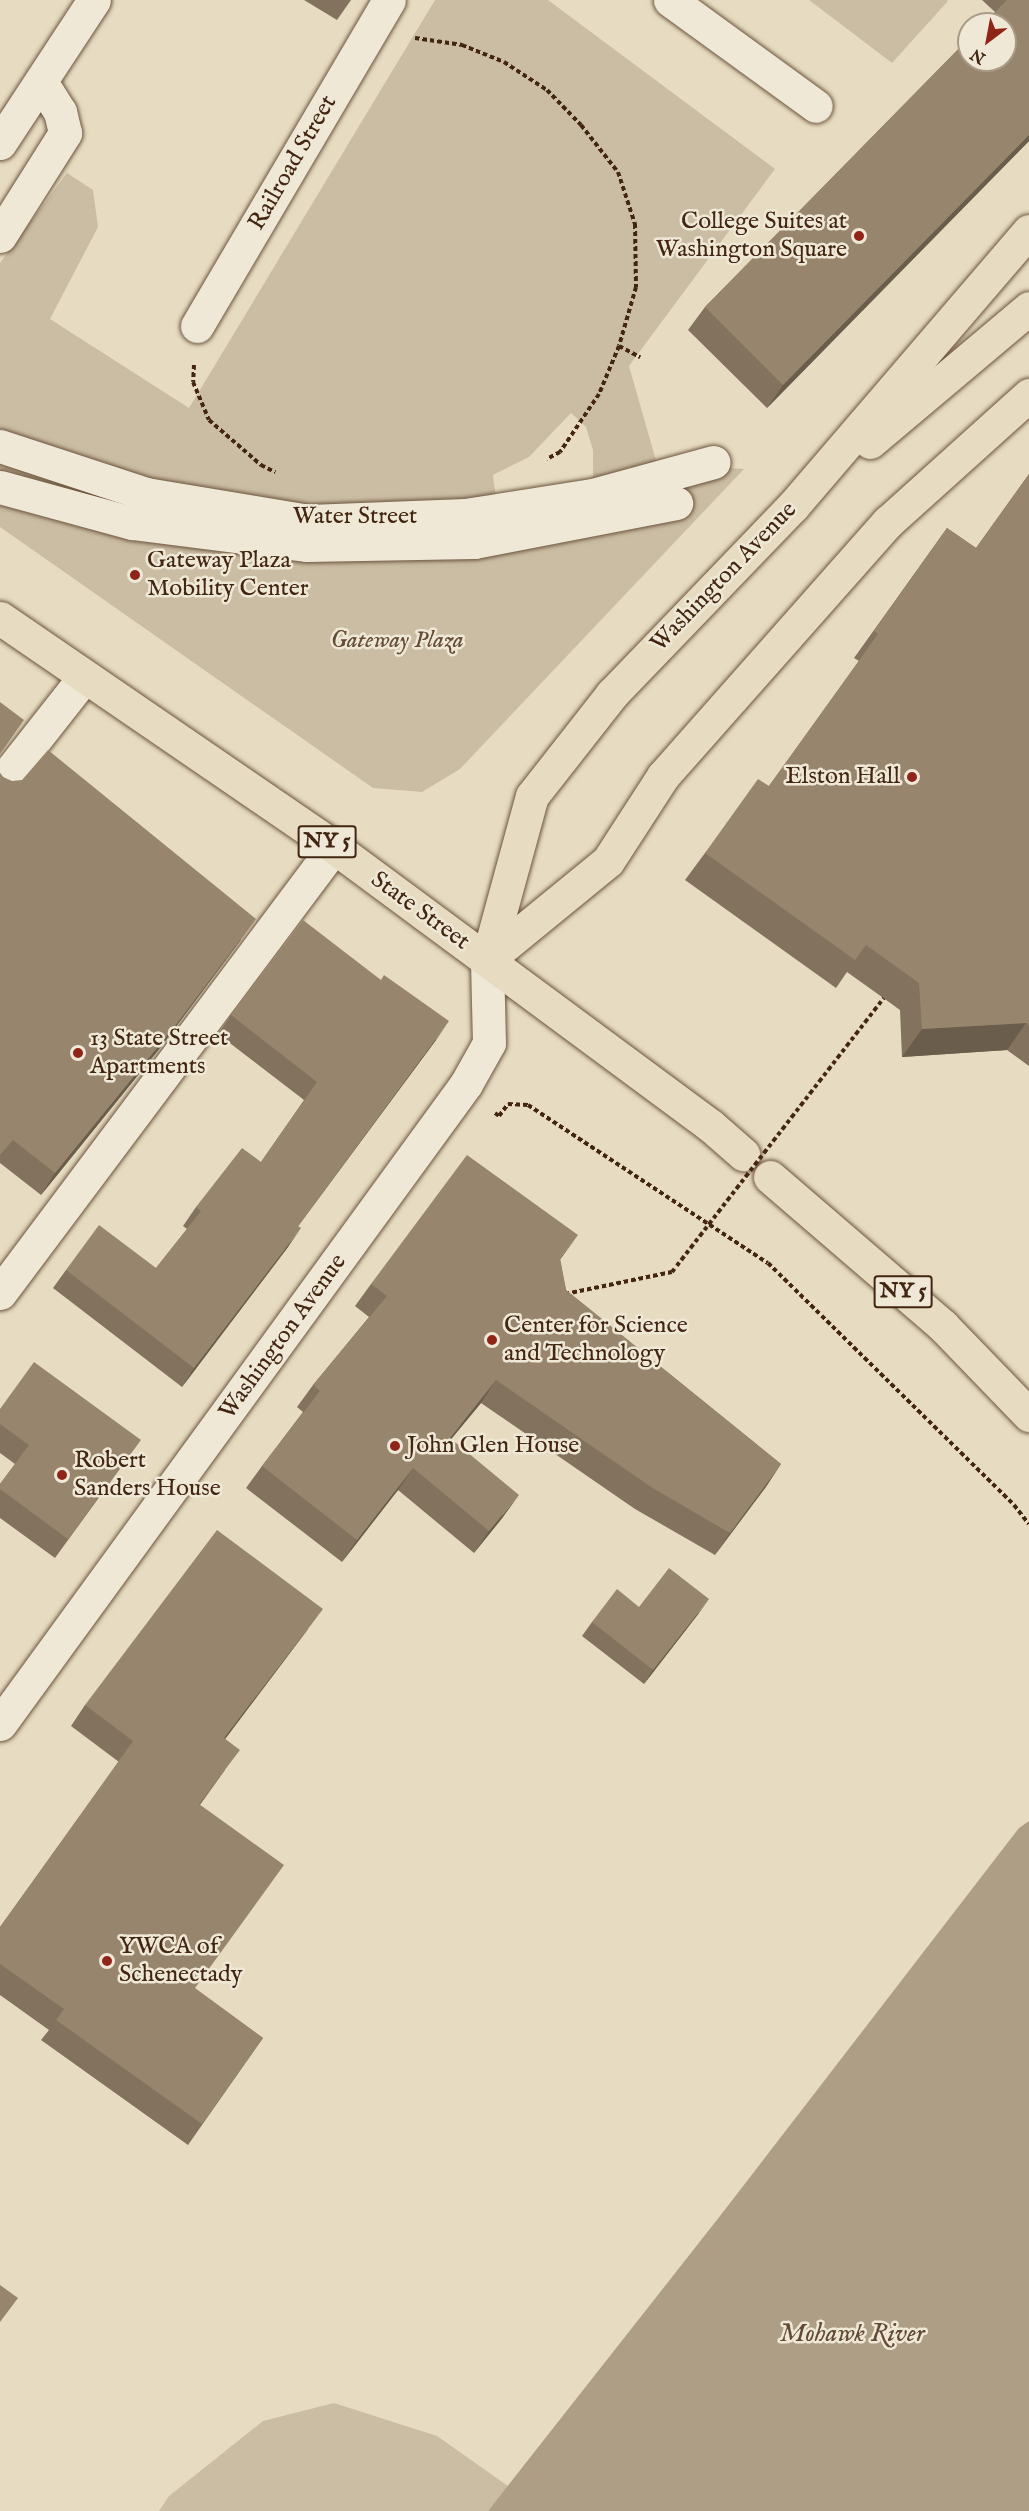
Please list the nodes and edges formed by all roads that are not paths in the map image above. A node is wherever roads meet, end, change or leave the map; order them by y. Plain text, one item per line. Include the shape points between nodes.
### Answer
1 (93, 0) edge
2 (389, 0) edge
3 (670, 0) edge
4 (41, 81) junction
5 (816, 106) dead end
6 (0, 144) edge
7 (1029, 231) edge
8 (0, 236) edge
9 (1029, 308) edge
10 (197, 326) road end
11 (1029, 395) edge
12 (0, 446) edge
13 (714, 462) dead end
14 (0, 487) edge
15 (676, 502) dead end
16 (793, 506) junction
17 (0, 618) edge
18 (85, 676) junction
19 (0, 784) edge
20 (334, 847) junction
21 (487, 960) junction
22 (743, 1154) dead end
23 (770, 1177) dead end
24 (0, 1293) edge
25 (1029, 1415) edge
26 (0, 1724) edge

1 - 4 street
2 - 10 street, Railroad Street
3 - 5 street
4 - 6 street
4 - 8 street via 60,112 65,132
7 - 16 main road, Washington Avenue
9 - 16 main road
11 - 21 main road via 888,522 663,776 608,861
12 - 13 street, Water Street via 146,495 309,521 465,515 593,495
14 - 15 street, Water Street via 132,523 306,545 474,542
16 - 21 main road, Washington Avenue via 612,694 532,796
17 - 18 main road, State Street / NY 5
18 - 19 street
18 - 20 main road, State Street / NY 5
20 - 21 main road, State Street / NY 5
20 - 24 street
21 - 22 main road, State Street / NY 5
21 - 26 street, Washington Avenue via 489,1044 466,1084
23 - 25 main road, NY 5 via 943,1326

